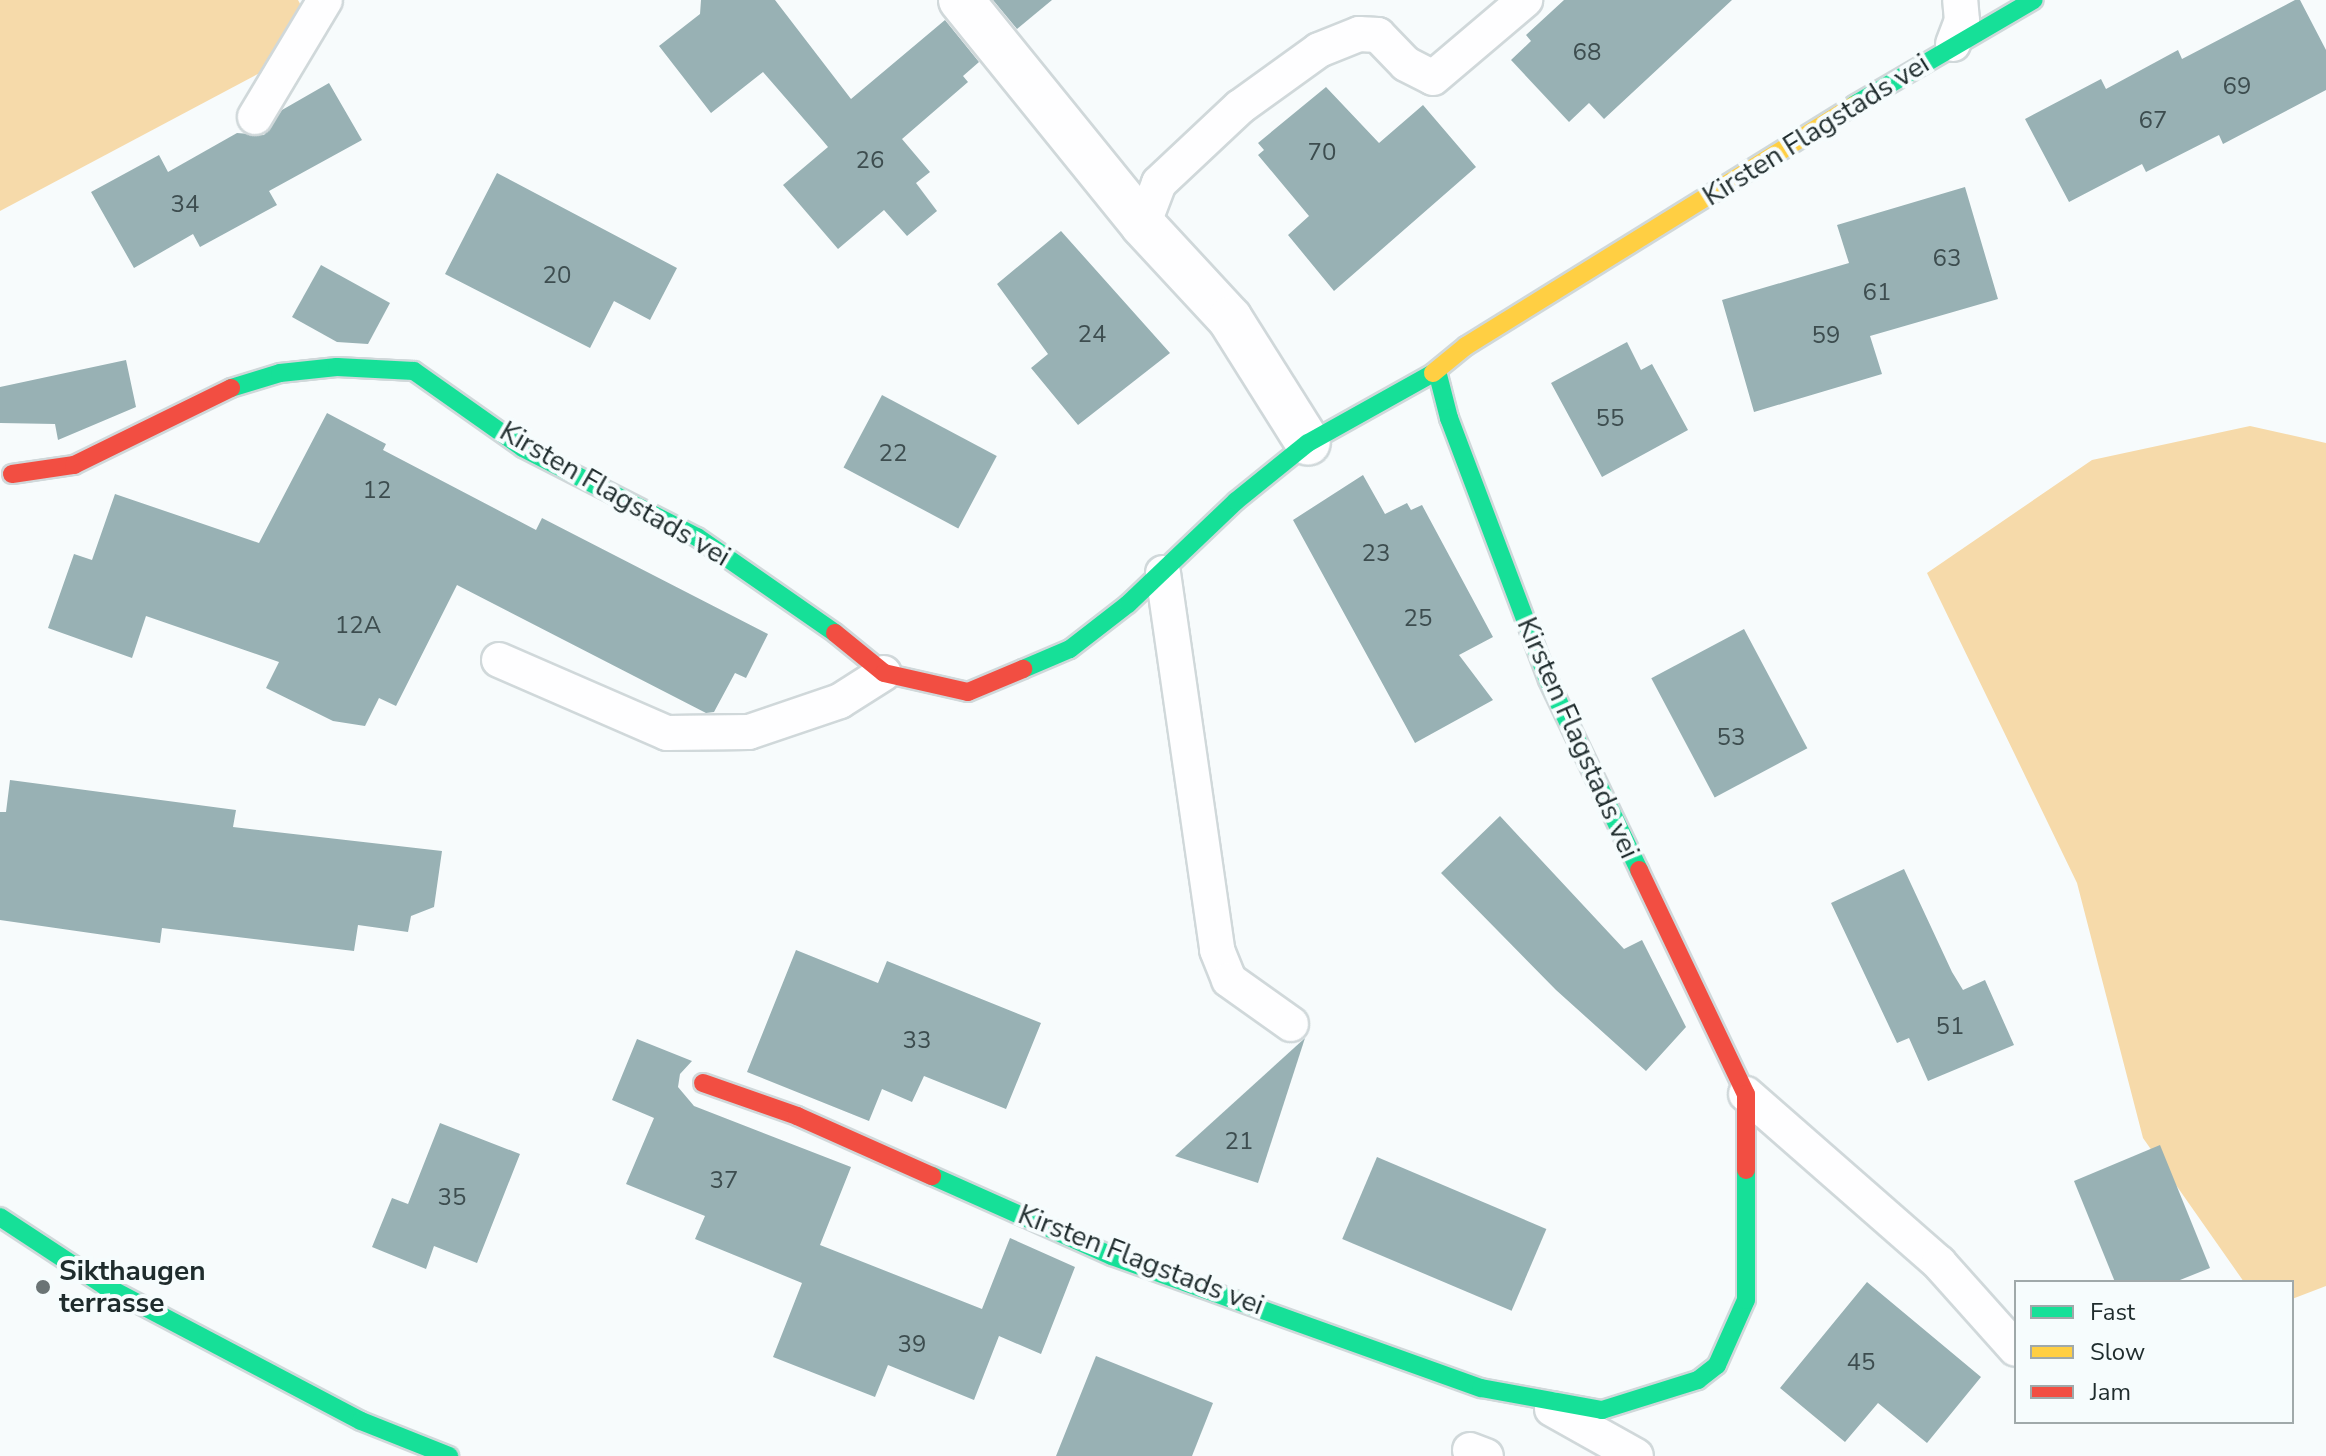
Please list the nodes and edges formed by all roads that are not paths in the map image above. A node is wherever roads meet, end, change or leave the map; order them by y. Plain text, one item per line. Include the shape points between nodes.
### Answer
1 (325, 0) edge
2 (961, 0) edge
3 (1525, 0) edge
4 (1960, 0) edge
5 (2034, 0) edge
6 (1953, 44) junction
7 (255, 117) dead end
8 (1143, 225) junction
9 (1437, 371) junction
10 (1308, 443) junction
11 (12, 474) dead end
12 (1163, 573) junction
13 (499, 660) dead end
14 (884, 673) junction
15 (1291, 1024) dead end
16 (703, 1083) dead end
17 (1746, 1094) junction
18 (0, 1217) edge
19 (2014, 1347) edge
20 (1542, 1402) junction
21 (449, 1456) edge
22 (1636, 1456) edge

1 - 7 lane
2 - 8 street
3 - 8 lane via 1433,78 1406,64 1378,35 1359,34 1319,50 1240,107 1159,183
4 - 6 lane, Kirsten Flagstads vei via 1962,21
5 - 6 street, Kirsten Flagstads vei
6 - 9 street, Kirsten Flagstads vei via 1466,346
8 - 10 street via 1230,319
9 - 10 street, Kirsten Flagstads vei
9 - 17 street, Kirsten Flagstads vei via 1449,418 1548,680
10 - 12 street, Kirsten Flagstads vei via 1236,501
11 - 14 street, Kirsten Flagstads vei via 74,465 230,388 280,373 337,367 414,371 523,448 697,537 814,615
12 - 14 street, Kirsten Flagstads vei via 1070,649 968,692
12 - 15 lane via 1217,950 1229,980
13 - 14 lane via 667,733 749,732 840,701
16 - 20 street, Kirsten Flagstads vei via 797,1116 1112,1256 1481,1388
17 - 19 lane, Kirsten Flagstads vei via 1939,1263
17 - 20 street, Kirsten Flagstads vei via 1746,1300 1717,1365 1698,1380 1613,1408
18 - 21 street via 105,1286 361,1421
20 - 22 lane, Kirsten Flagstads vei

